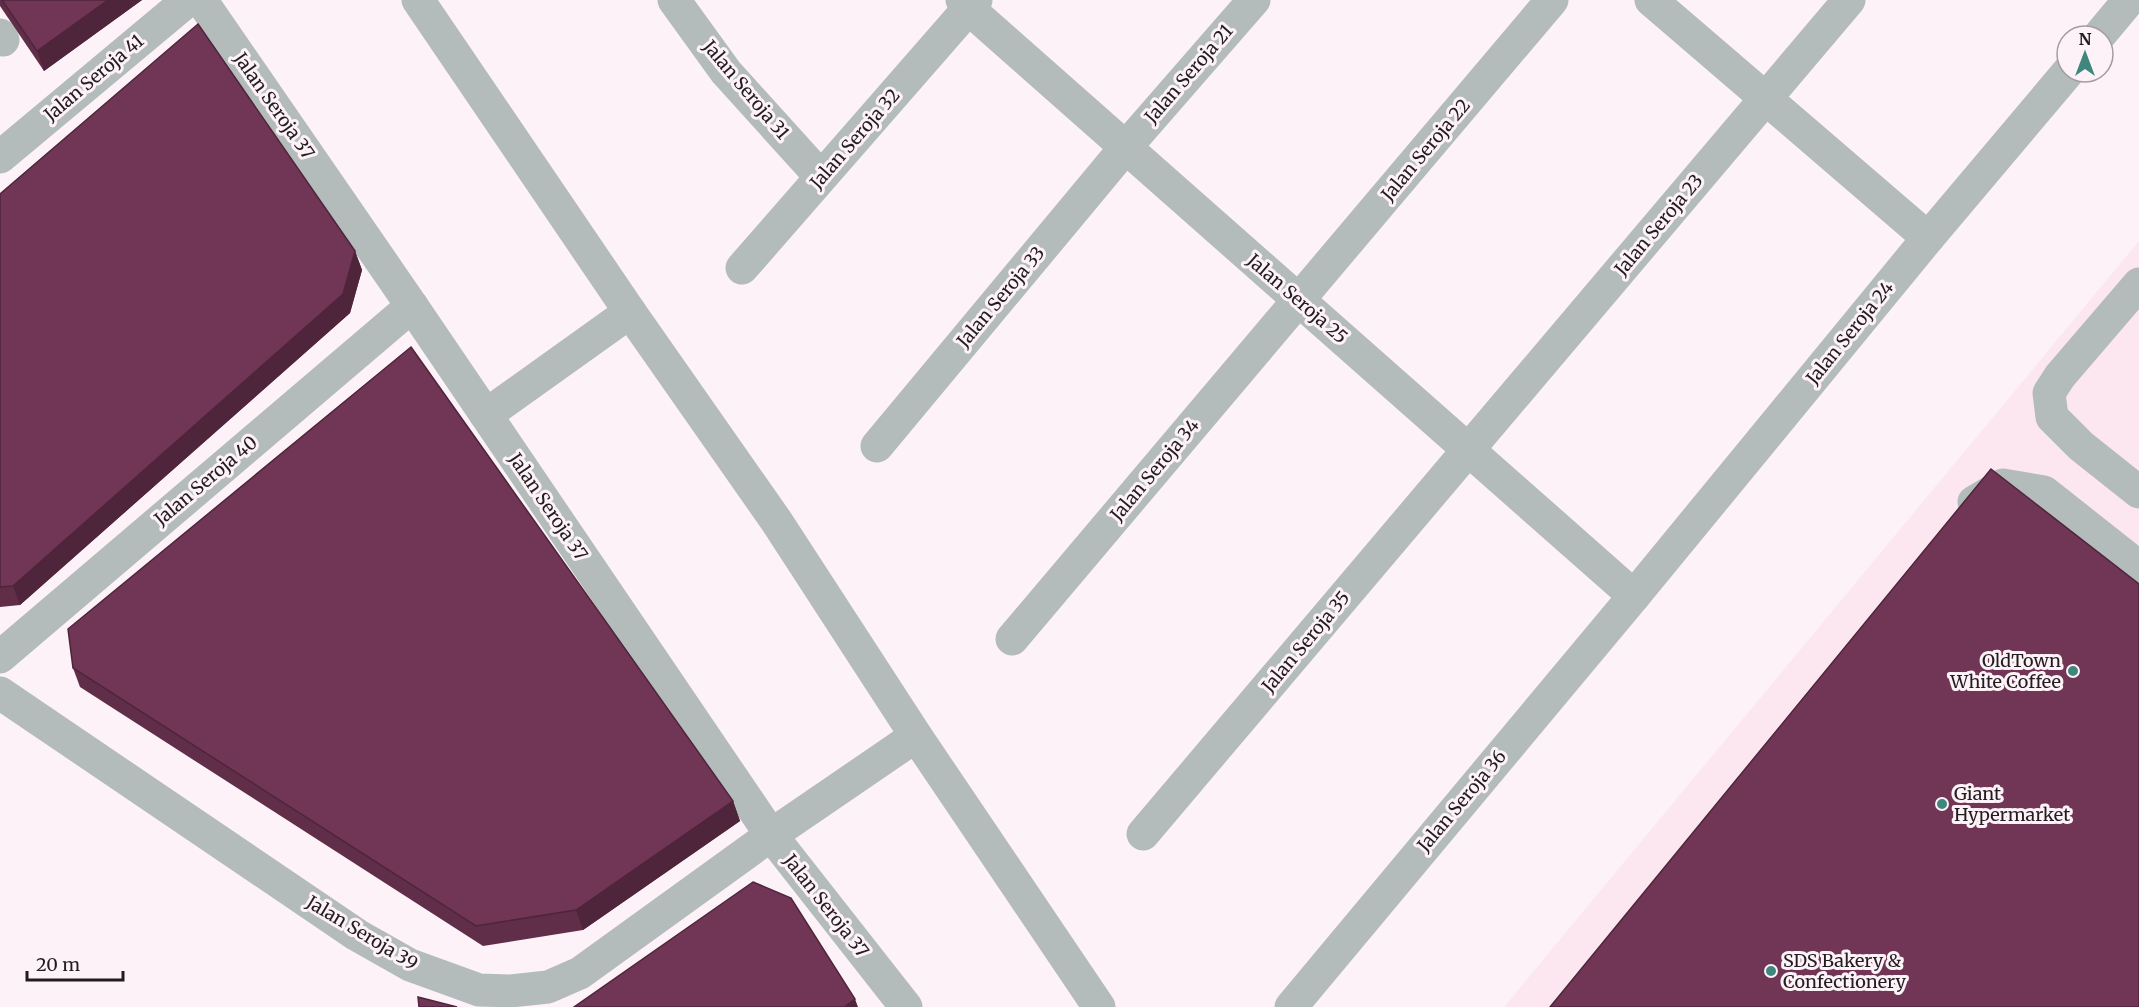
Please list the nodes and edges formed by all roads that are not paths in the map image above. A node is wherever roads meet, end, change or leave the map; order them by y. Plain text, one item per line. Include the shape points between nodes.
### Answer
1 (188, 0) edge
2 (201, 0) edge
3 (418, 0) edge
4 (674, 0) edge
5 (1254, 0) edge
6 (1552, 0) edge
7 (1651, 0) edge
8 (1850, 0) edge
9 (2129, 0) edge
10 (969, 3) edge
11 (2109, 24) edge
12 (2058, 84) edge
13 (1765, 99) junction
14 (1125, 148) junction
15 (0, 157) edge
16 (821, 177) junction
17 (1928, 238) junction
18 (742, 268) dead end
19 (2139, 284) edge
20 (1299, 300) junction
21 (412, 306) junction
22 (630, 312) junction
23 (486, 415) junction
24 (877, 446) dead end
25 (1468, 450) junction
26 (2139, 492) edge
27 (1955, 524) edge
28 (2139, 567) edge
29 (1634, 596) junction
30 (1012, 639) dead end
31 (0, 657) edge
32 (0, 693) edge
33 (916, 736) junction
34 (1143, 834) dead end
35 (771, 835) junction
36 (906, 1007) edge
37 (1099, 1007) edge
38 (1291, 1007) edge

1 - 15 street, Jalan Seroja 41
2 - 21 street, Jalan Seroja 37
3 - 22 street
4 - 16 street, Jalan Seroja 31 via 726,72
5 - 14 street, Jalan Seroja 21
6 - 20 street, Jalan Seroja 22
7 - 13 street
8 - 13 street, Jalan Seroja 23
9 - 11 street
10 - 14 street, Jalan Seroja 25
10 - 16 street, Jalan Seroja 32
12 - 17 street, Jalan Seroja 24
13 - 17 street
13 - 25 street, Jalan Seroja 23
14 - 20 street, Jalan Seroja 25
14 - 24 street, Jalan Seroja 33
16 - 18 street, Jalan Seroja 32
17 - 29 street, Jalan Seroja 24
19 - 26 street via 2049,393 2052,417 2081,446
20 - 25 street, Jalan Seroja 25
20 - 30 street, Jalan Seroja 34
21 - 23 street, Jalan Seroja 37
21 - 31 street, Jalan Seroja 40
22 - 23 street
22 - 33 street via 777,522
23 - 35 street, Jalan Seroja 37
25 - 29 street, Jalan Seroja 25
25 - 34 street, Jalan Seroja 35
27 - 28 street via 1970,505 2003,485 2044,492
29 - 38 street, Jalan Seroja 36
32 - 35 street, Jalan Seroja 39 via 357,935 410,965 479,990 548,987 580,973
33 - 35 street, Jalan Seroja 39
33 - 37 street
35 - 36 street, Jalan Seroja 37

